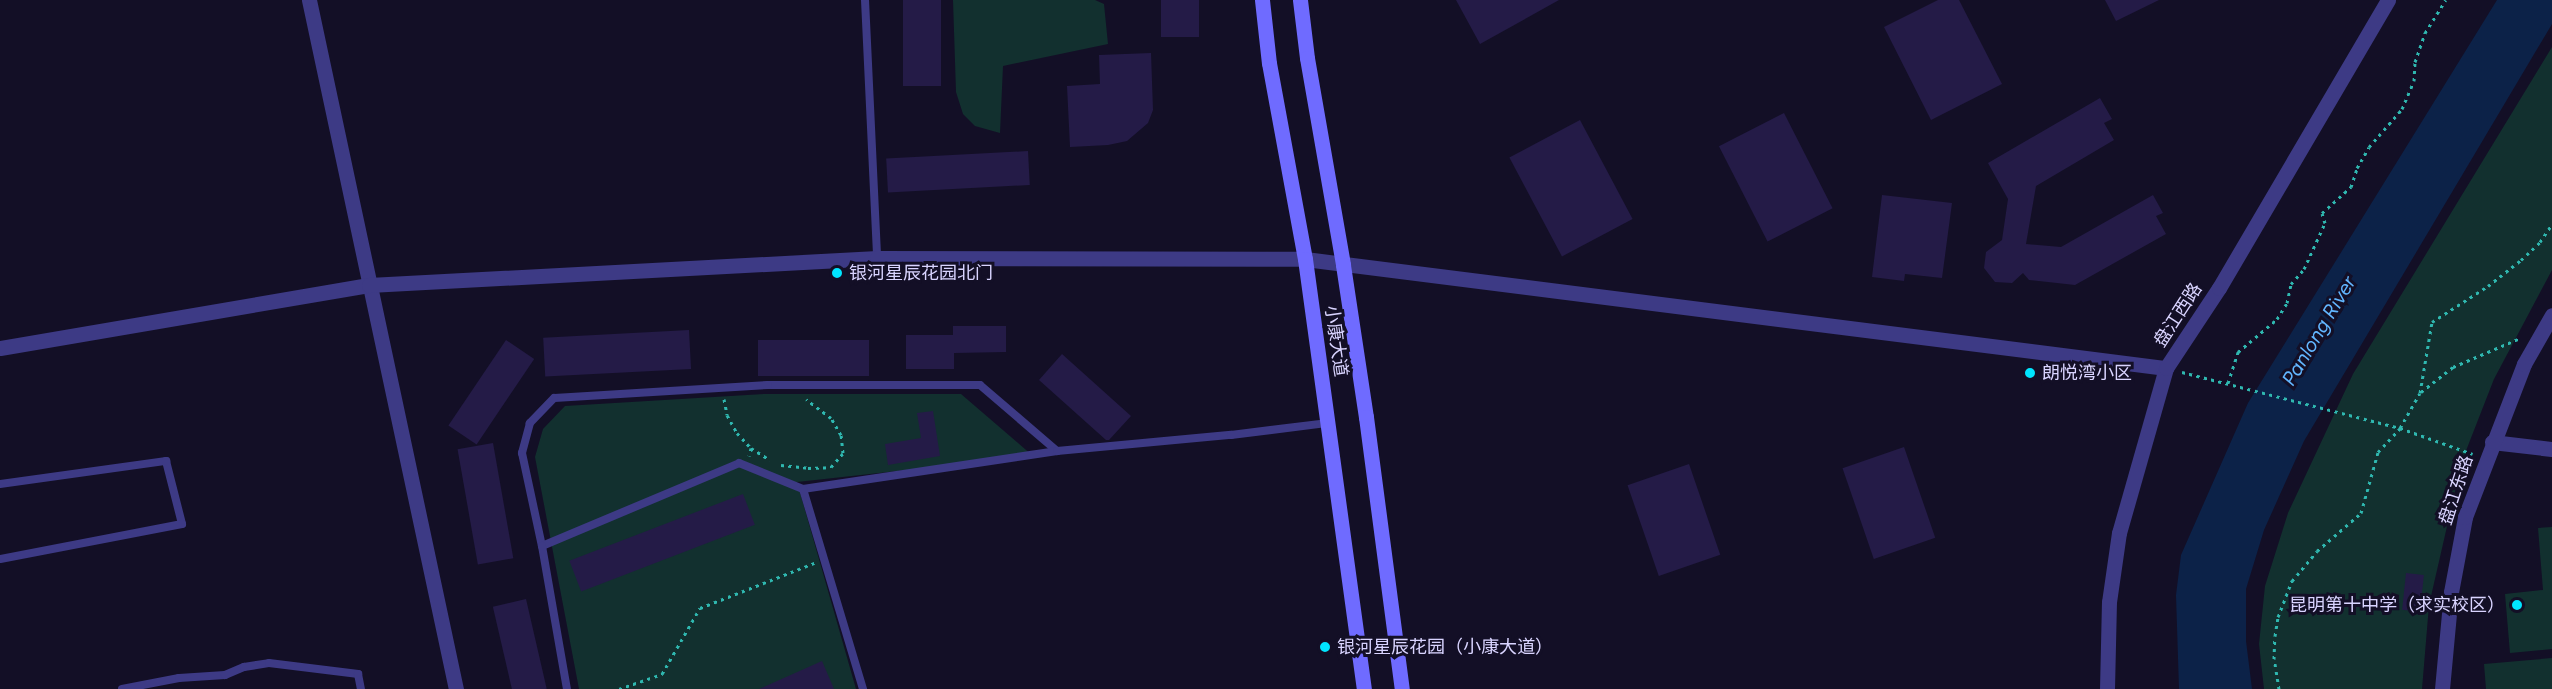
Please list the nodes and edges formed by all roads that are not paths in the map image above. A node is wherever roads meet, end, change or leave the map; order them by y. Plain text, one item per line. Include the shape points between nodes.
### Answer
1 (309, 0) edge
2 (865, 0) edge
3 (1262, 0) edge
4 (1300, 0) edge
5 (2388, 0) edge
6 (877, 258) junction
7 (1305, 260) junction
8 (1343, 265) junction
9 (369, 285) junction
10 (2552, 315) edge
11 (0, 348) edge
12 (2166, 368) junction
13 (1328, 423) junction
14 (2492, 442) junction
15 (2552, 449) edge
16 (1058, 451) junction
17 (0, 484) edge
18 (803, 489) junction
19 (542, 546) junction
20 (0, 559) edge
21 (122, 689) edge
22 (361, 689) edge
23 (456, 689) edge
24 (567, 689) edge
25 (863, 689) edge
26 (1364, 689) edge
27 (1402, 689) edge
28 (2107, 689) edge
29 (2442, 689) edge

1 - 9 street
2 - 6 lane
3 - 7 main road, 小康大道 via 1269,63
4 - 8 main road, 小康大道
5 - 12 street, 盘江西路 via 2219,288
6 - 7 street
6 - 9 street
7 - 8 street
7 - 13 main road, 小康大道
8 - 12 street
8 - 27 main road, 小康大道
9 - 11 street
9 - 23 street
10 - 14 street, 盘江东路 via 2524,364
12 - 28 street, 盘江西路 via 2119,533 2109,602
13 - 16 lane
13 - 26 main road, 小康大道
14 - 15 street
14 - 29 street, 盘江东路 via 2465,516 2451,592
16 - 18 lane
16 - 19 lane via 980,385 768,385 554,398 530,423 522,453
17 - 20 lane via 166,461 182,524
18 - 19 lane via 739,463
18 - 25 lane
19 - 24 lane
21 - 22 lane via 225,675 269,663 358,674

